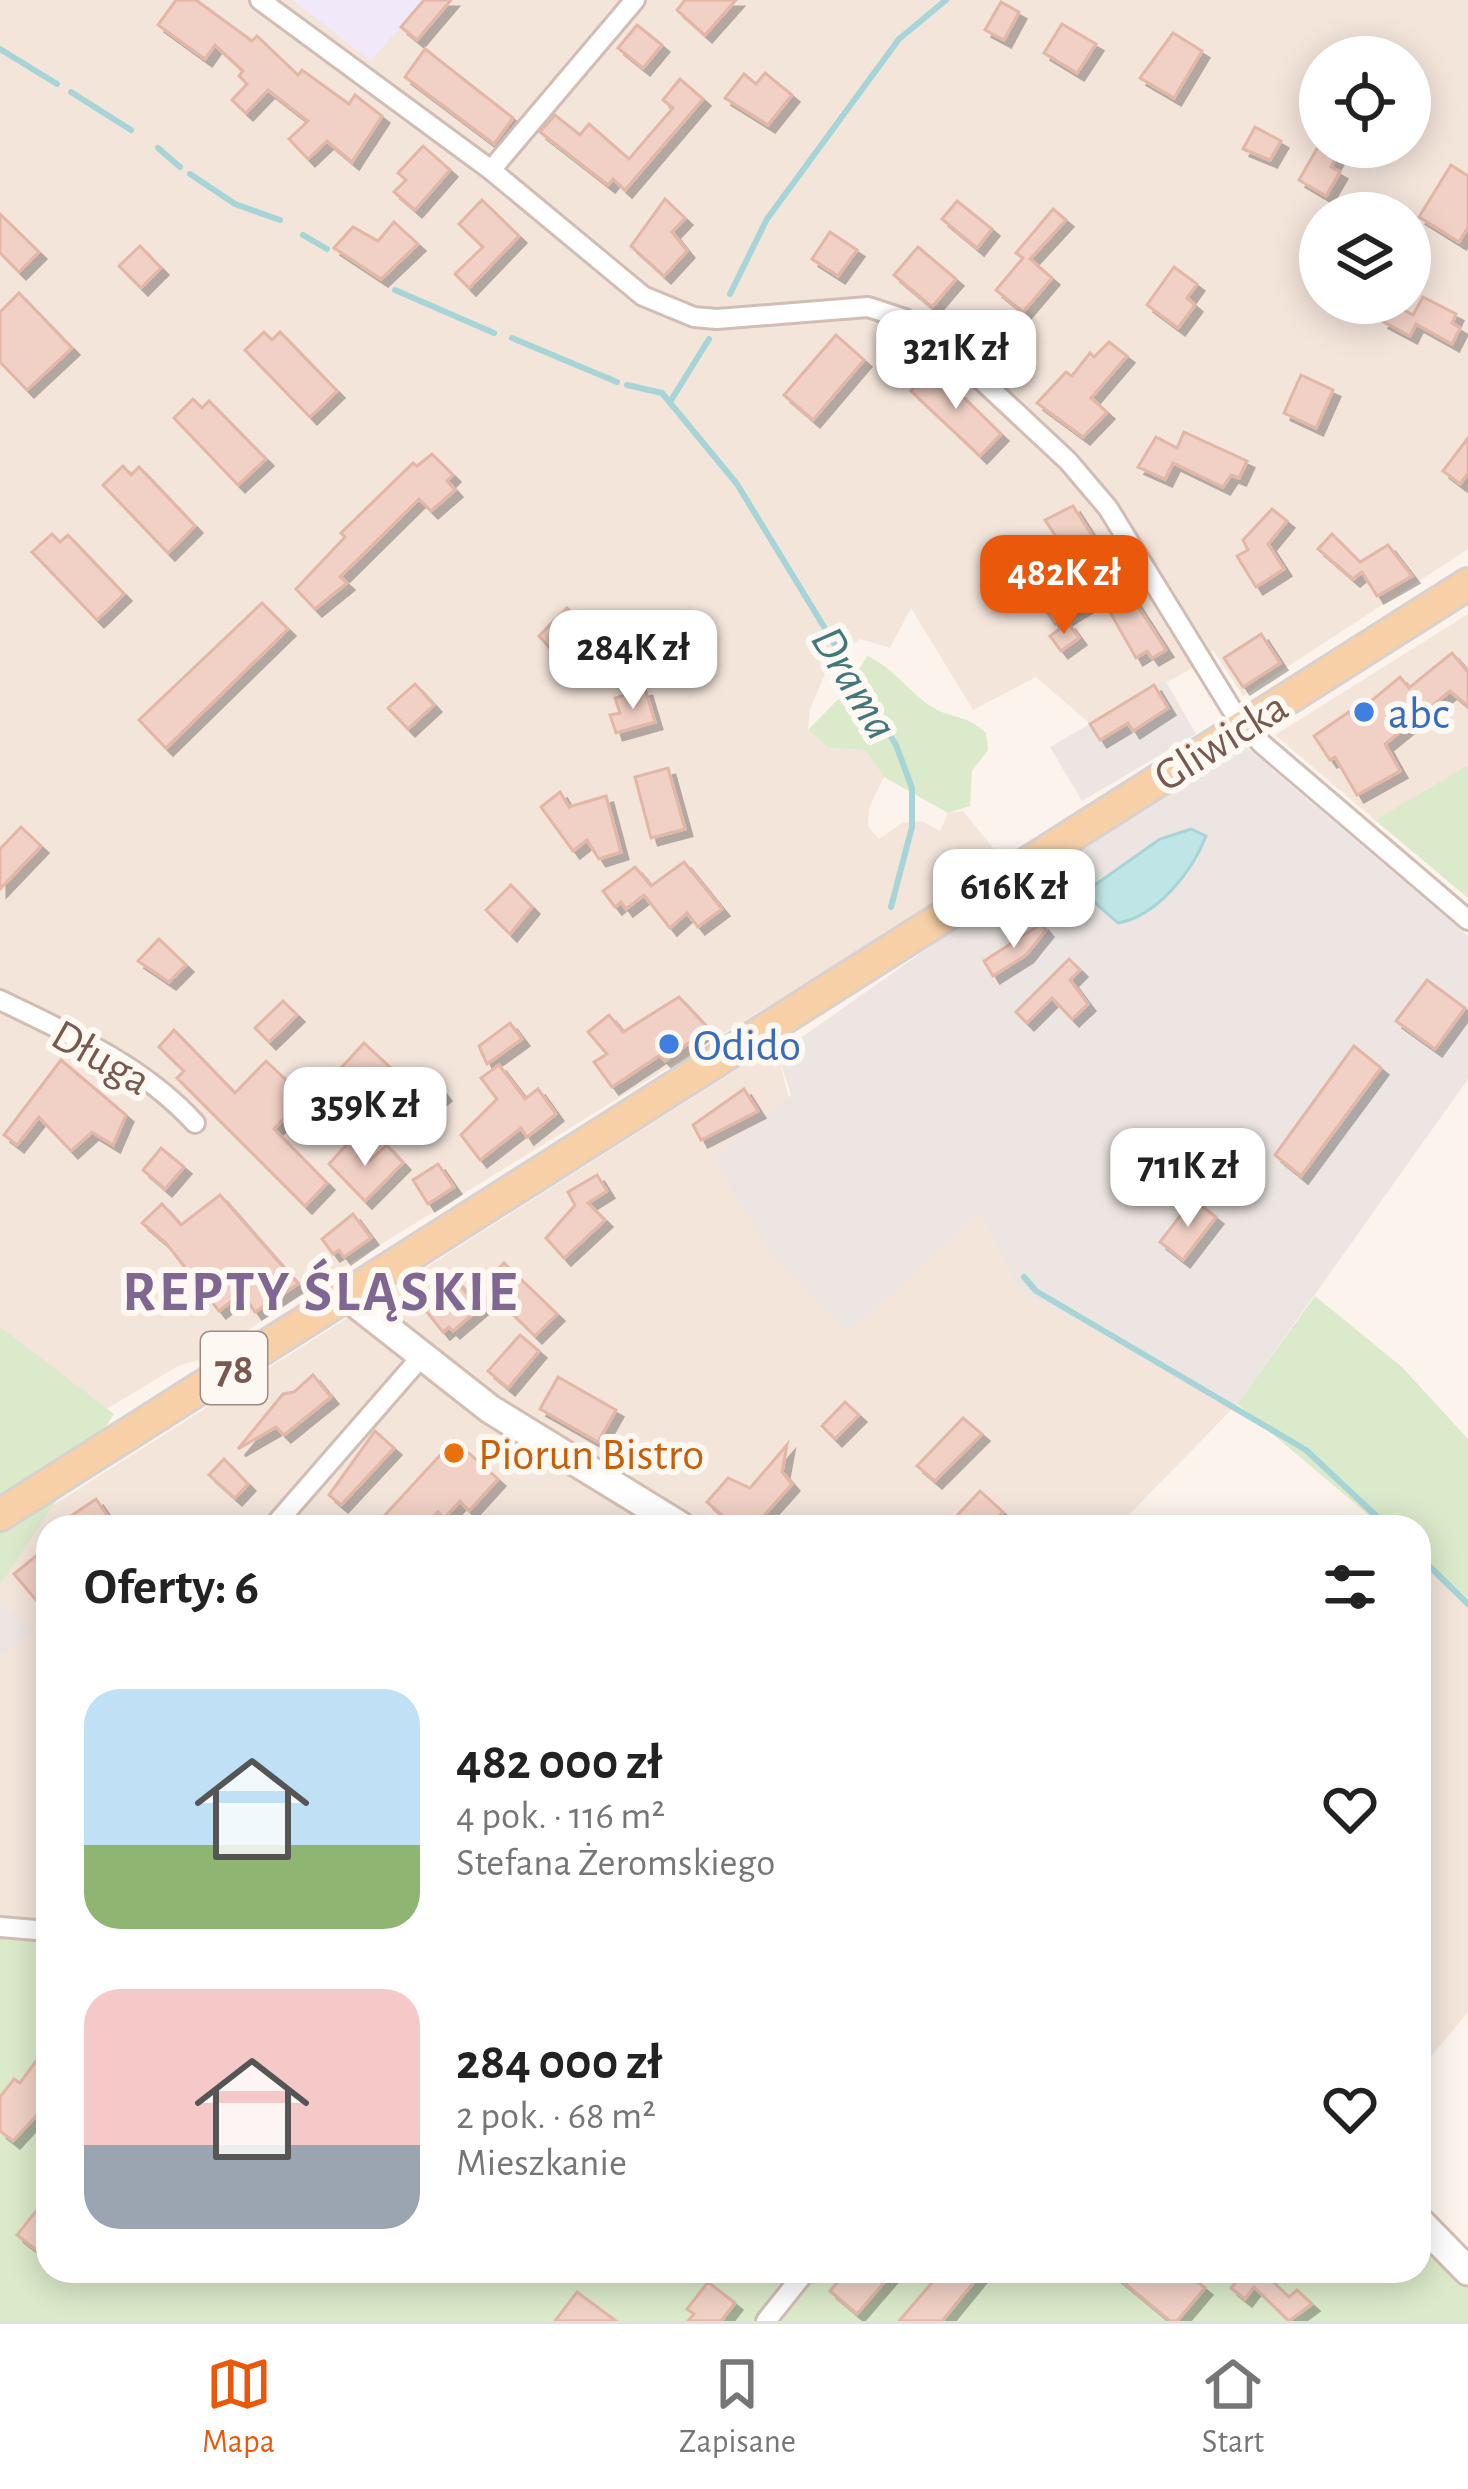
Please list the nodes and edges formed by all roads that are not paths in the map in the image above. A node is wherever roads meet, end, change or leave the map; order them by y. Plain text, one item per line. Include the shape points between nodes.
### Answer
1 (260, 0) edge
2 (635, 0) edge
3 (491, 170) junction
4 (1468, 584) edge
5 (1245, 724) junction
6 (1468, 920) edge
7 (0, 1000) edge
8 (195, 1123) dead end
9 (346, 1295) junction
10 (422, 1356) junction
11 (0, 1515) edge
12 (283, 1515) edge
13 (662, 1515) edge
14 (0, 1927) edge
15 (36, 1930) edge
16 (1431, 2234) edge
17 (1468, 2271) edge
18 (796, 2283) edge
19 (766, 2321) edge

1 - 3 street
2 - 3 street
3 - 5 street via 663,306 717,319 868,307 918,327 1068,461 1108,508
4 - 5 main road, Gliwicka / 78
5 - 6 street
5 - 9 main road, Gliwicka / 78
7 - 8 street, Długa via 131,1067
9 - 10 street
9 - 11 main road, Gliwicka / 78
10 - 12 street
10 - 13 street via 490,1409
14 - 15 street
16 - 17 street
18 - 19 street

